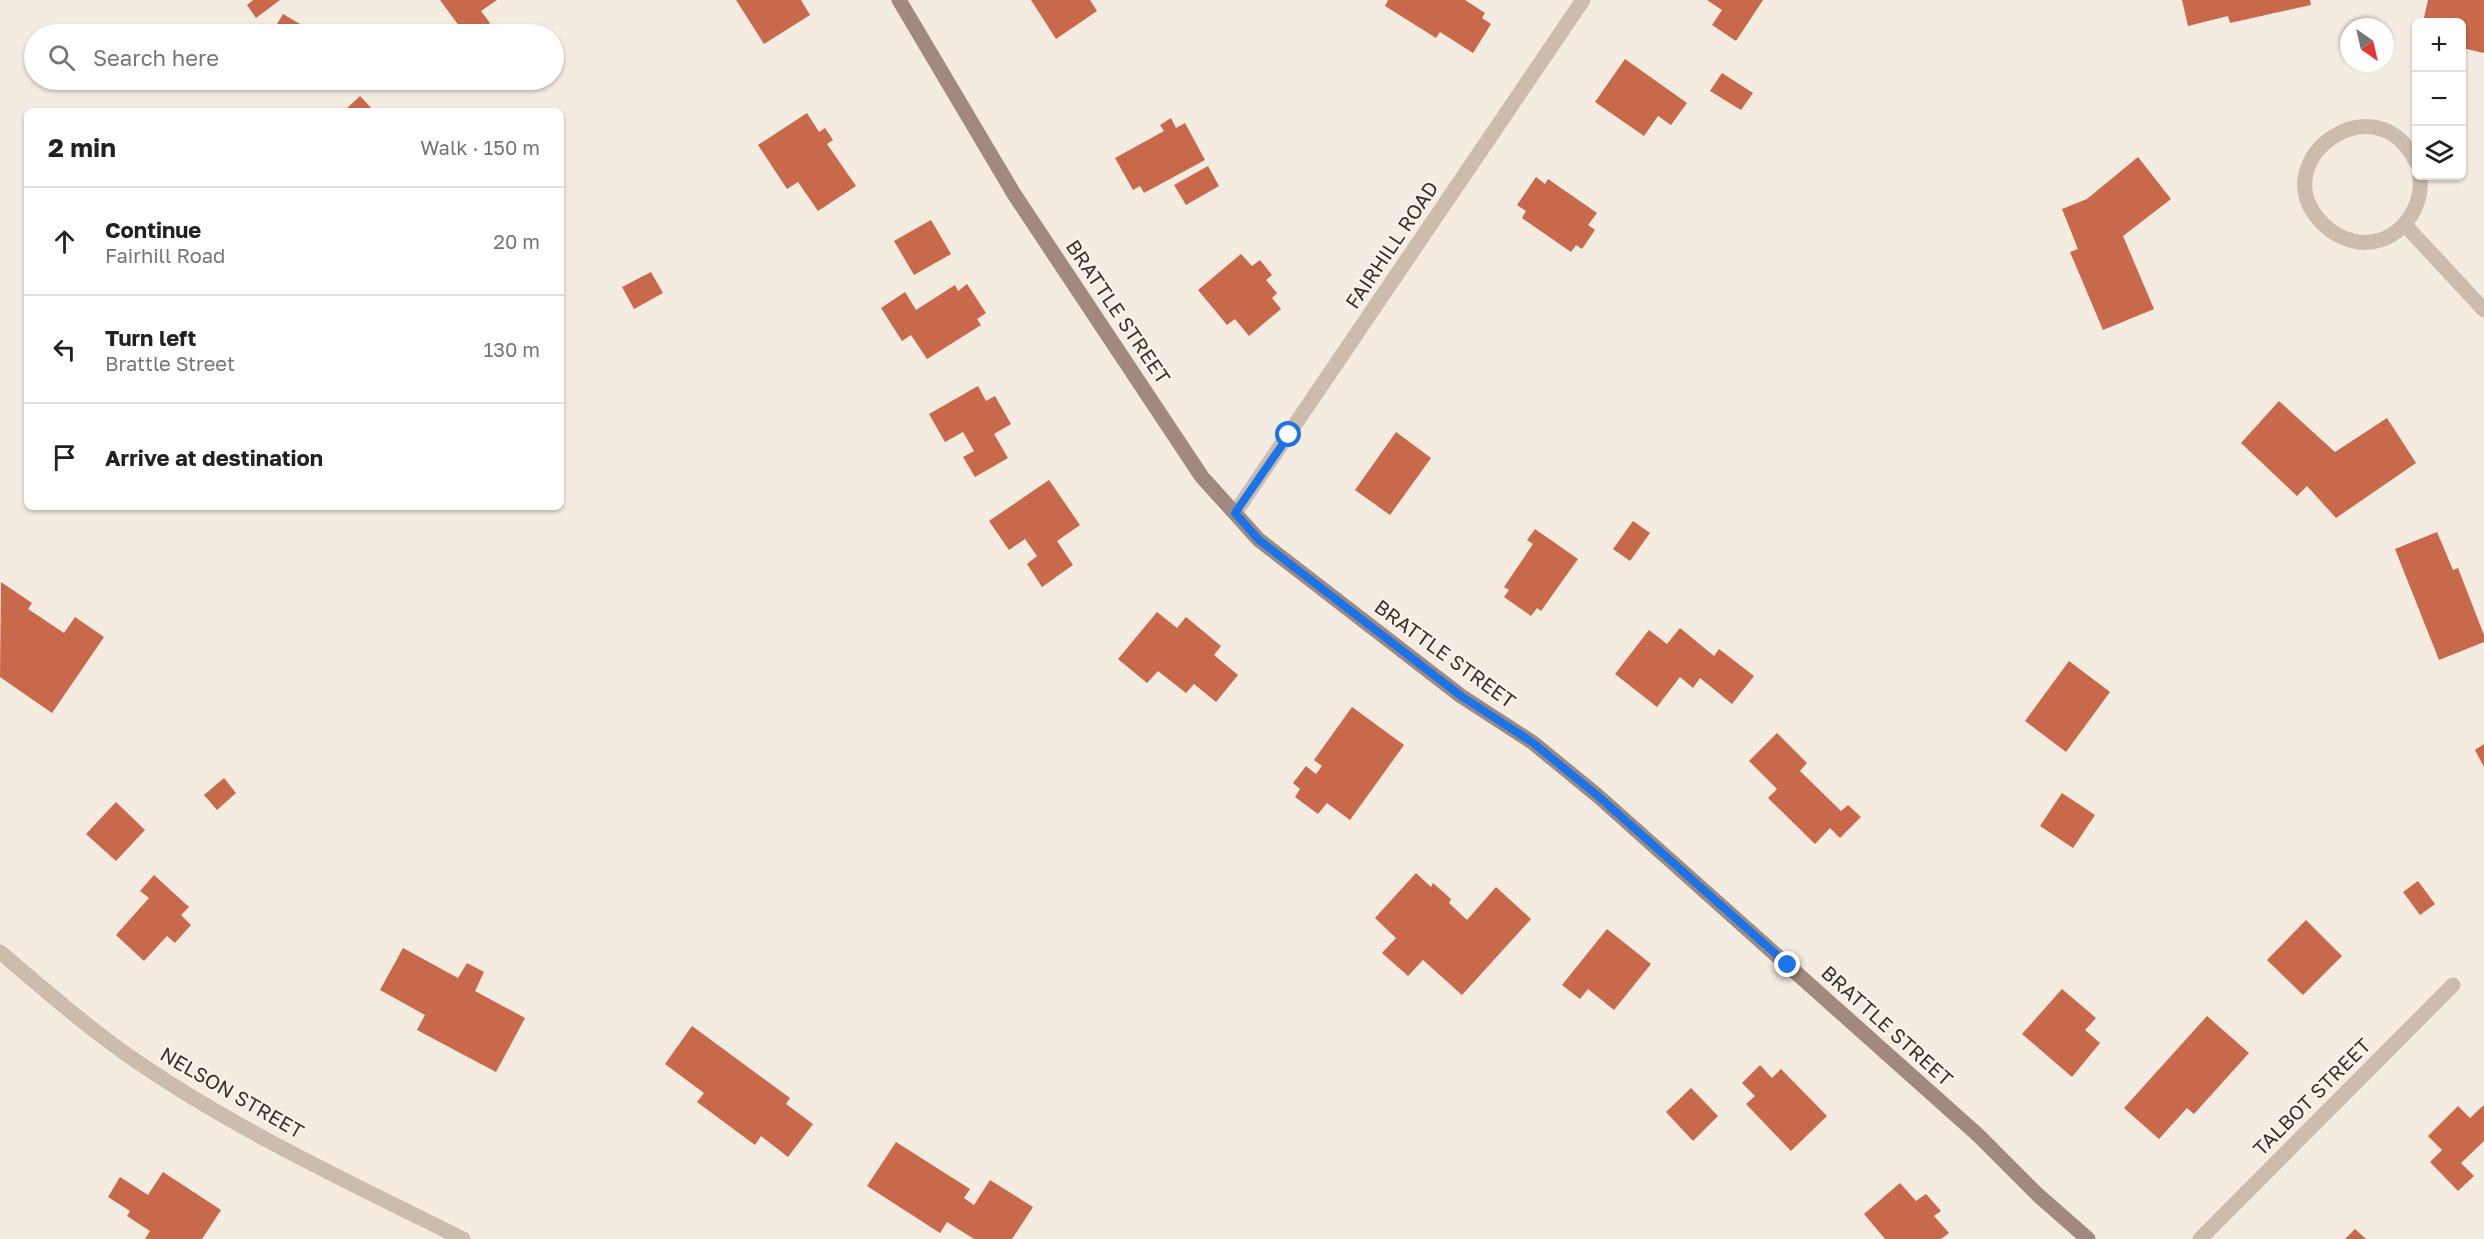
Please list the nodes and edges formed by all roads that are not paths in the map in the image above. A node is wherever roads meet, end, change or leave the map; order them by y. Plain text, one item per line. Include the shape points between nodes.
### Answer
1 (899, 0) edge
2 (1583, 0) edge
3 (2412, 152) edge
4 (2420, 180) edge
5 (2406, 225) junction
6 (2484, 310) edge
7 (1235, 513) junction
8 (0, 952) edge
9 (2453, 985) dead end
10 (463, 1239) edge
11 (2088, 1239) edge
12 (2200, 1239) edge

1 - 7 street, BRATTLE STREET via 1014,194 1202,477
2 - 7 street, FAIRHILL ROAD
3 - 5 street via 2396,137 2378,128 2358,127 2339,132 2322,144 2306,176 2312,212 2338,237 2374,242
4 - 5 street via 2417,208
5 - 6 street
7 - 11 street, BRATTLE STREET via 1259,540 1393,645 1532,742 1598,796 1978,1135
8 - 10 street, NELSON STREET via 128,1056 184,1092 261,1136
9 - 12 street, TALBOT STREET

